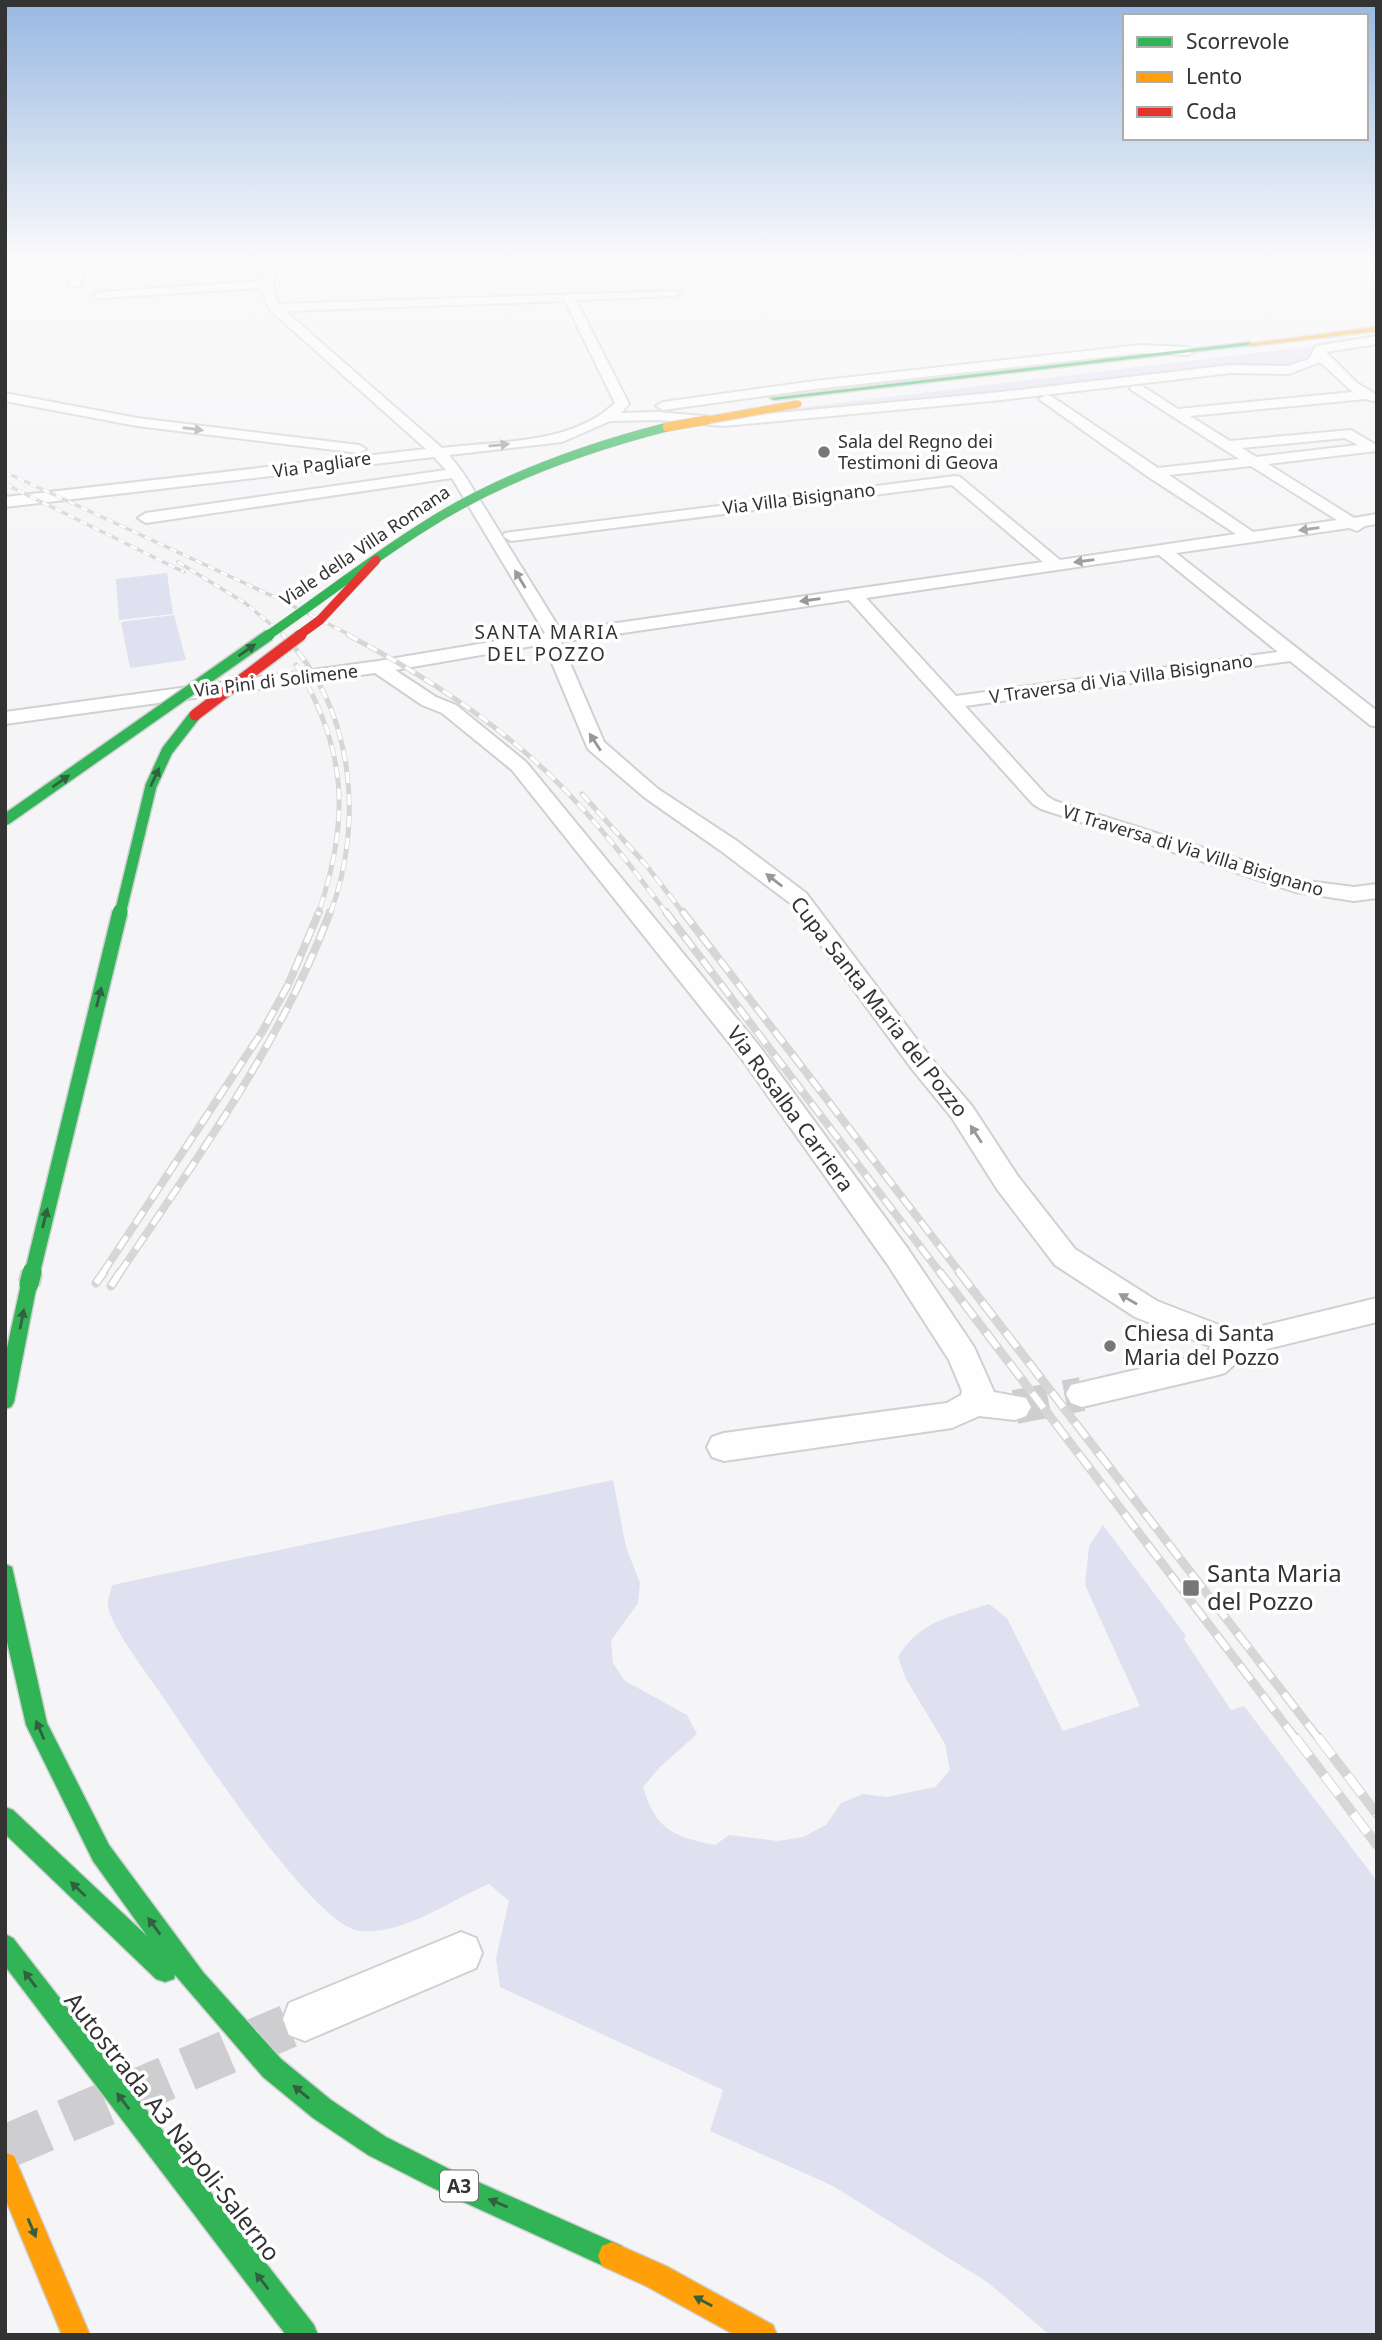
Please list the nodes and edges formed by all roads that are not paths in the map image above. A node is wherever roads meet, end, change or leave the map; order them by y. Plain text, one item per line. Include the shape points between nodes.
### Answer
1 (338, 364) edge
2 (602, 364) edge
3 (999, 364) edge
4 (1072, 364) edge
5 (1147, 364) edge
6 (1306, 364) edge
7 (1329, 364) edge
8 (1289, 370) junction
9 (1352, 386) junction
10 (1137, 388) dead end
11 (5, 397) edge
12 (1372, 398) edge
13 (1046, 399) dead end
14 (622, 404) junction
15 (1176, 413) junction
16 (609, 417) junction
17 (1377, 437) edge
18 (1359, 439) junction
19 (1228, 445) junction
20 (433, 447) junction
21 (335, 451) junction
22 (372, 451) junction
23 (392, 455) junction
24 (1255, 462) junction
25 (452, 469) junction
26 (1152, 473) junction
27 (208, 478) junction
28 (5, 502) edge
29 (410, 516) dead end
30 (146, 518) dead end
31 (1377, 519) edge
32 (1352, 523) junction
33 (511, 536) dead end
34 (1250, 537) junction
35 (1377, 538) edge
36 (1162, 550) junction
37 (376, 559) junction
38 (1057, 565) junction
39 (852, 593) junction
40 (551, 638) junction
41 (1293, 655) junction
42 (378, 667) junction
43 (165, 682) dead end
44 (950, 702) junction
45 (5, 718) edge
46 (109, 721) dead end
47 (1377, 722) edge
48 (5, 820) edge
49 (1377, 891) edge
50 (1377, 1310) edge
51 (1236, 1344) junction
52 (1082, 1394) tunnel mouth
53 (5, 1402) edge
54 (975, 1403) junction
55 (1014, 1407) tunnel mouth
56 (724, 1447) dead end
57 (5, 1573) edge
58 (5, 1818) edge
59 (5, 1945) edge
60 (461, 1953) dead end
61 (305, 2019) tunnel mouth
62 (272, 2068) junction
63 (5, 2165) edge
64 (76, 2335) edge
65 (304, 2335) edge
66 (763, 2335) edge

1 - 20 street, Cupa Santa Maria del Pozzo
2 - 14 street
3 - 14 street via 647,408
4 - 29 main road, Viale della Villa Romana via 774,398 624,427 553,448 454,490
5 - 37 main road, Viale della Villa Romana, bridge via 798,404 625,437 539,466 469,499
6 - 8 street
7 - 9 street
8 - 9 street
8 - 16 street via 1231,369 724,422
9 - 12 street
10 - 15 street
11 -> 21 street
12 - 15 street
13 - 26 street
14 - 16 street
15 - 19 street
20 -> 16 street via 562,438
17 - 18 street
18 - 19 street via 1345,434
18 - 24 street via 1371,448
19 - 24 street
20 - 22 street, Via Pagliare
20 - 23 street, Via Pagliare
20 - 25 street, Cupa Santa Maria del Pozzo
21 - 22 street, Via Pagliare
21 - 27 street, Via Pagliare
22 - 23 street
23 - 25 street
23 - 27 street, Via Pagliare
24 - 26 street
24 - 32 street
25 - 30 street
40 -> 25 street, Cupa Santa Maria del Pozzo
26 - 34 street
27 - 28 street, Via Pagliare
31 - 32 street
32 -> 34 street
32 - 35 street
33 - 38 street, Via Villa Bisignano via 954,480
34 - 36 street
36 -> 38 street
36 - 41 street, V Traversa di Via Villa Bisignano
48 -> 37 main road, Viale della Villa Romana, bridge
53 -> 37 main road, bridge via 29,1284 151,786 167,751 194,716 320,620
38 - 39 street
39 -> 40 street
39 - 44 street, VI Traversa di Via Villa Bisignano
40 - 42 street, Via Pini di Solimene
51 -> 40 street, Cupa Santa Maria del Pozzo via 1146,1310 1065,1257 1007,1182 962,1112 797,898 641,786 595,745
41 - 44 street, V Traversa di Via Villa Bisignano
41 - 47 street, V Traversa di Via Villa Bisignano
42 - 45 street, Via Pini di Solimene
42 - 54 street, Via Rosalba Carriera via 449,709 519,766 599,864 751,1053 898,1257 963,1356 978,1391
43 - 46 main road
44 - 49 street, VI Traversa di Via Villa Bisignano via 1040,800 1055,809 1304,887 1342,893
50 - 51 street
51 - 52 street via 1214,1364
54 - 55 street
54 - 56 street via 952,1415
62 -> 57 main road, A3 via 194,1981 101,1853 37,1726
62 -> 58 main road, A3
65 -> 59 main road, Autostrada A3 Napoli-Salerno
60 - 61 street
66 -> 62 main road, A3 via 656,2276 377,2146 321,2109
63 -> 64 main road

